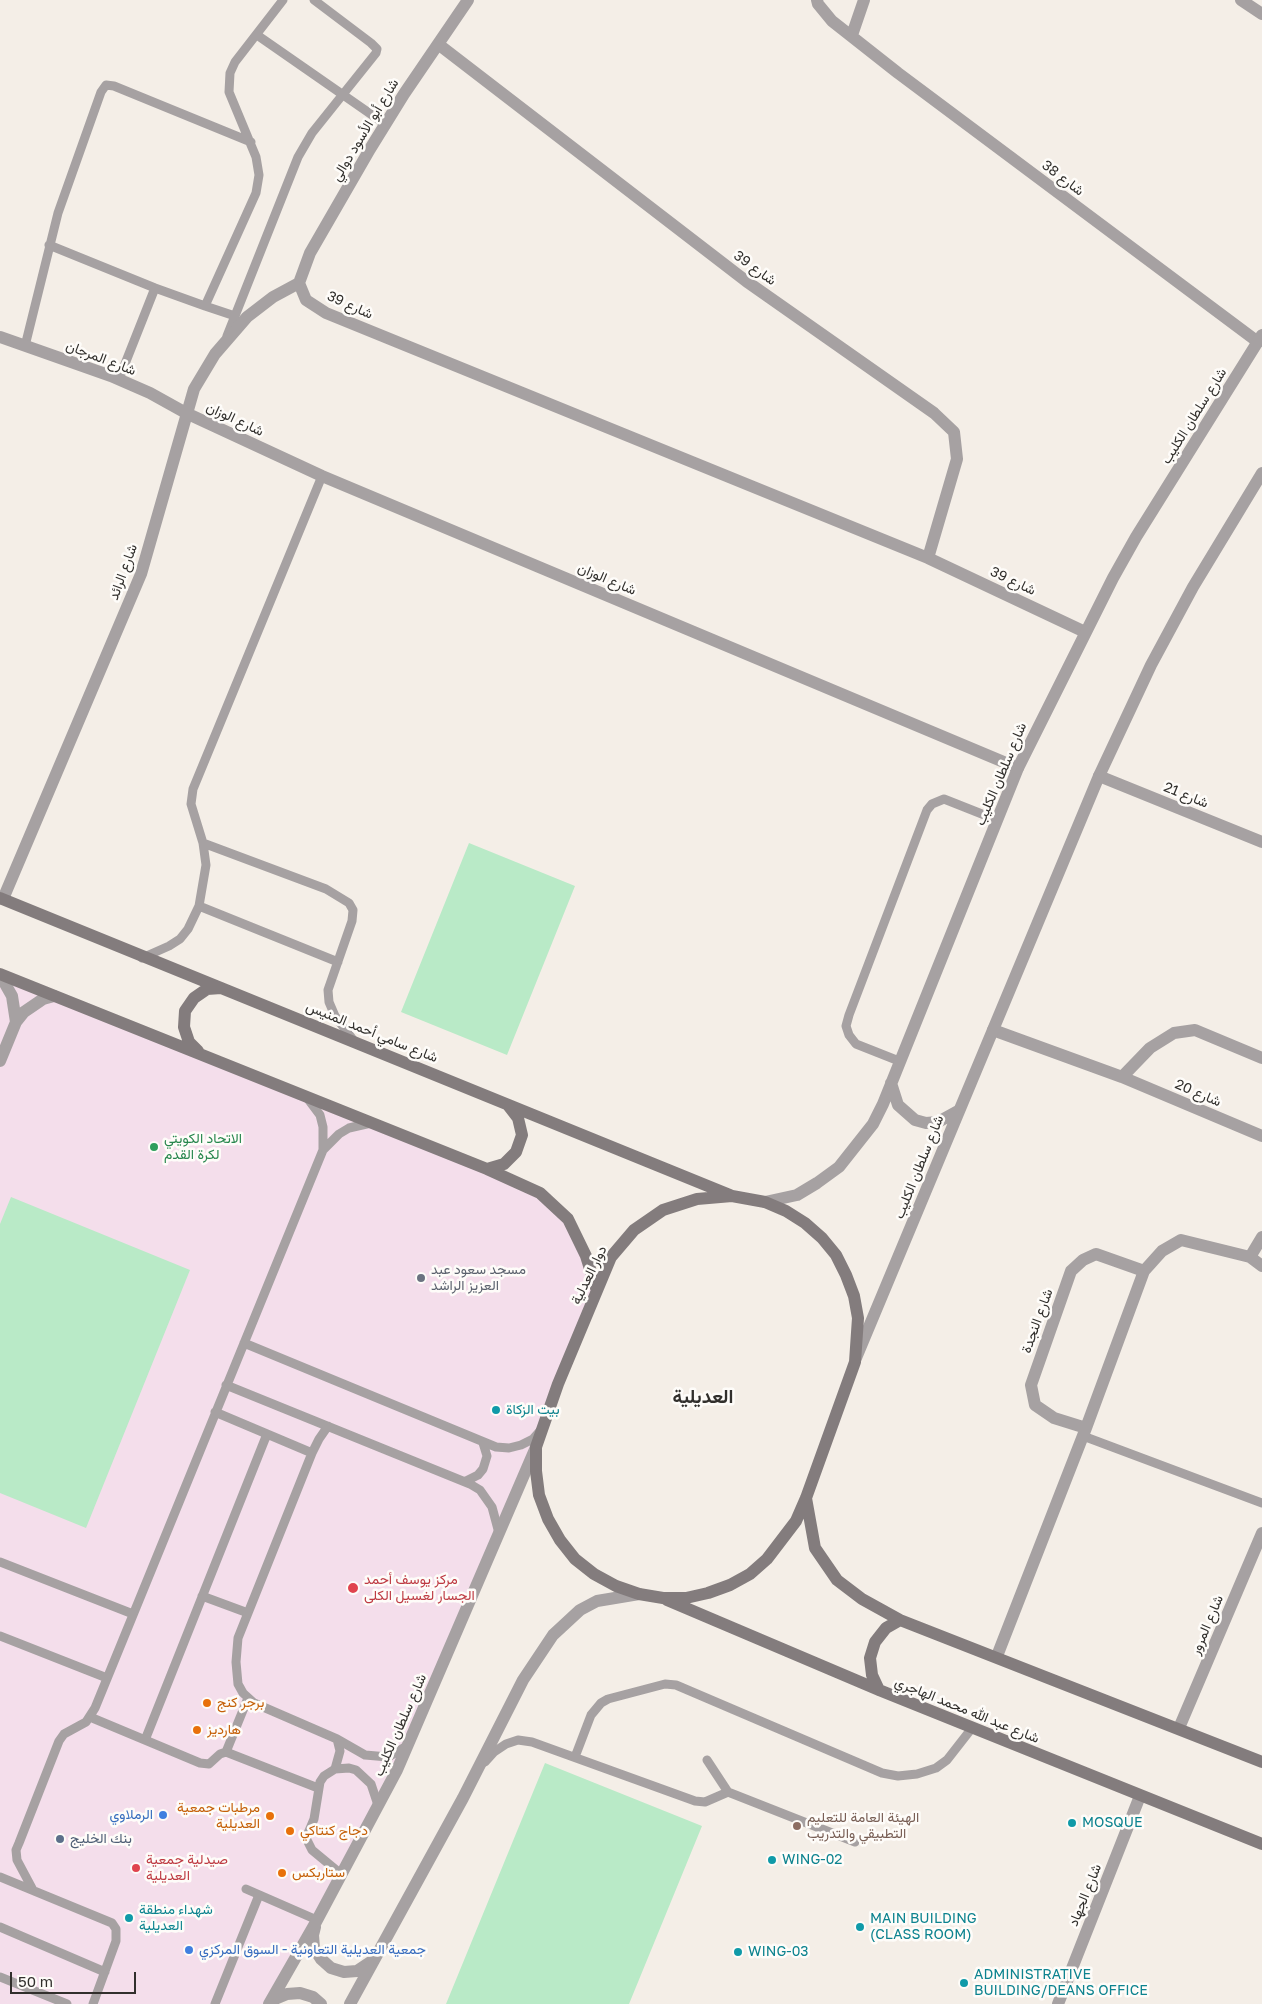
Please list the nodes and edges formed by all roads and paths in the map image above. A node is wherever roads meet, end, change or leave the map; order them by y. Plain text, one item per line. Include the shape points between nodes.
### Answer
1 (283, 0) edge
2 (314, 0) edge
3 (468, 0) edge
4 (817, 0) edge
5 (864, 0) edge
6 (1241, 0) edge
7 (1262, 14) edge
8 (256, 35) junction
9 (852, 35) junction
10 (438, 44) junction
11 (343, 95) junction
12 (385, 124) junction
13 (251, 142) junction
14 (49, 245) junction
15 (299, 282) junction
16 (155, 288) junction
17 (205, 306) junction
18 (235, 316) junction
19 (1, 339) edge
20 (226, 339) junction
21 (1260, 339) edge
22 (25, 346) junction
23 (119, 380) junction
24 (186, 413) junction
25 (1262, 473) edge
26 (322, 476) junction
27 (928, 558) junction
28 (1085, 632) junction
29 (1018, 768) junction
30 (1099, 776) junction
31 (997, 820) junction
32 (1262, 842) edge
33 (203, 843) junction
34 (2, 899) edge
35 (199, 906) junction
36 (142, 958) junction
37 (338, 962) junction
38 (0, 974) edge
39 (223, 988) junction
40 (54, 996) junction
41 (16, 1022) junction
42 (993, 1030) junction
43 (354, 1041) junction
44 (200, 1053) junction
45 (1262, 1058) edge
46 (0, 1061) edge
47 (899, 1061) junction
48 (1122, 1078) junction
49 (892, 1083) junction
50 (306, 1097) junction
51 (507, 1104) junction
52 (958, 1112) junction
53 (372, 1123) junction
54 (1262, 1136) edge
55 (323, 1150) junction
56 (487, 1169) junction
57 (732, 1196) junction
58 (766, 1202) junction
59 (1262, 1237) edge
60 (1250, 1257) junction
61 (1262, 1266) edge
62 (1144, 1271) junction
63 (596, 1288) junction
64 (244, 1343) junction
65 (855, 1362) junction
66 (226, 1385) junction
67 (215, 1412) junction
68 (328, 1426) junction
69 (542, 1429) junction
70 (1085, 1432) junction
71 (267, 1434) junction
72 (483, 1442) junction
73 (536, 1447) junction
74 (312, 1453) junction
75 (466, 1481) junction
76 (806, 1498) junction
77 (1262, 1503) edge
78 (1262, 1533) edge
79 (499, 1534) junction
80 (0, 1562) edge
81 (639, 1594) junction
82 (202, 1596) junction
83 (663, 1598) junction
84 (248, 1613) junction
85 (133, 1614) junction
86 (900, 1620) junction
87 (0, 1636) edge
88 (997, 1656) junction
89 (107, 1678) junction
90 (879, 1690) junction
91 (248, 1698) junction
92 (90, 1717) junction
93 (972, 1728) junction
94 (1179, 1728) junction
95 (337, 1739) junction
96 (145, 1740) junction
97 (408, 1745) junction
98 (226, 1752) junction
99 (575, 1757) junction
100 (707, 1760) dead end
101 (1262, 1762) edge
102 (335, 1769) junction
103 (478, 1770) junction
104 (318, 1788) junction
105 (728, 1792) junction
106 (1140, 1796) junction
107 (378, 1805) junction
108 (855, 1842) dead end
109 (1262, 1844) edge
110 (341, 1874) junction
111 (0, 1878) edge
112 (246, 1889) dead end
113 (33, 1890) junction
114 (258, 1894) junction
115 (317, 1921) junction
116 (0, 1927) edge
117 (377, 1955) junction
118 (105, 1972) junction
119 (0, 1977) edge
120 (67, 2004) edge
121 (93, 2004) edge
122 (216, 2004) edge
123 (270, 2004) edge
124 (321, 2004) edge
125 (350, 2004) edge
126 (1058, 2004) edge

1 - 8 lane
2 - 11 lane via 377,49
3 - 10 street, شارع أبو الأسود دوالي
4 - 9 street, شارع 38 via 832,21
5 - 9 street
6 - 7 street
8 - 11 lane
8 - 13 lane via 235,62 229,83 232,103
9 - 21 street, شارع 38 via 906,79
10 - 12 street, شارع أبو الأسود دوالي
10 - 27 street, شارع 39 via 746,281 934,413 954,432 958,458
11 - 12 lane
11 - 18 lane via 312,133 298,157
12 - 15 street, شارع أبو الأسود دوالي via 310,253
13 - 14 lane via 106,85 64,195
13 - 17 lane via 259,175 256,193
14 - 16 lane
14 - 22 lane
15 - 20 street, شارع الرائد via 247,317
15 - 27 street, شارع 39 via 306,300 326,313
16 - 17 lane
16 - 23 lane
17 - 18 lane
18 - 20 lane
19 - 22 street, شارع المرجان
20 - 24 street, شارع الرائد via 194,389
21 - 28 street, شارع سلطان الكليب via 1136,537
22 - 23 street, شارع المرجان
23 - 24 street, شارع المرجان
24 - 26 street, شارع الوزان
24 - 34 street, شارع الرائد via 141,574
25 - 30 street, شارع سلطان الكليب via 1160,648
26 - 29 street, شارع الوزان
26 - 33 lane via 193,789 191,804
27 - 28 street, شارع 39
28 - 29 street, شارع سلطان الكليب
29 - 31 street, شارع سلطان الكليب
30 - 32 street, شارع 21
30 - 42 street, شارع سلطان الكليب
31 - 47 street, شارع سلطان الكليب
31 - 47 lane via 944,799 927,810 846,1026 856,1044
33 - 35 lane via 206,865
33 - 37 lane via 326,889 349,903 353,910 352,921
34 - 36 main road, شارع سامي أحمد المنيس
35 - 36 lane via 180,939
35 - 37 lane
36 - 39 main road, شارع سامي أحمد المنيس
37 - 43 lane via 329,984 329,1002 335,1016
38 - 40 main road
38 - 41 street via 12,996
39 - 43 main road, شارع سامي أحمد المنيس
39 - 44 main road via 207,989 194,998 185,1011 186,1035
40 - 41 street via 33,1005
40 - 44 main road
41 - 46 street
42 - 48 street, شارع 20
42 - 52 street, شارع سلطان الكليب
43 - 51 main road, شارع سامي أحمد المنيس
44 - 50 main road
45 - 48 street via 1195,1030 1174,1033 1150,1048
47 - 49 street, شارع سلطان الكليب
48 - 54 street, شارع 20
49 - 52 street via 898,1105 915,1120 938,1122
49 - 58 street, شارع سلطان الكليب via 873,1124 839,1167 797,1195
50 - 53 main road
50 - 55 lane via 320,1115
51 - 56 main road via 518,1118 522,1135 516,1152 504,1164
51 - 57 main road, شارع سامي أحمد المنيس
52 - 65 street, شارع سلطان الكليب
53 - 55 lane via 349,1128
53 - 56 main road
55 - 64 lane
56 - 63 main road via 540,1193 568,1219 586,1256
57 - 58 main road, دوار العدلية
57 - 63 main road, دوار العدلية via 696,1199 663,1210 634,1230 611,1257
58 - 65 main road, دوار العدلية via 805,1223 836,1256 846,1275 857,1311
59 - 60 street
60 - 61 street
60 - 62 street via 1180,1240 1162,1251
62 - 70 street
62 - 70 street, شارع النجدة via 1096,1254 1071,1271 1030,1385 1035,1405
63 - 69 main road, دوار العدلية
64 - 66 lane
64 - 72 lane
65 - 76 main road, دوار العدلية
66 - 67 lane
66 - 68 lane
67 - 71 lane
67 - 85 lane
68 - 74 lane
68 - 75 lane
69 - 72 lane via 533,1439 509,1448
69 - 73 main road, دوار العدلية
70 - 77 lane
70 - 88 street
71 - 74 lane
71 - 82 lane
72 - 75 lane via 487,1456 483,1470
73 - 79 street, شارع سلطان الكليب
73 - 81 main road, دوار العدلية via 540,1496 560,1540 575,1559 594,1574
74 - 84 lane
75 - 79 lane via 480,1490 492,1506
76 - 83 main road, دوار العدلية via 782,1541 750,1574 708,1593 686,1598
76 - 86 main road via 815,1548 837,1580 862,1599
78 - 94 street, شارع المرور
79 - 97 street, شارع سلطان الكليب
80 - 85 lane
81 - 83 main road, دوار العدلية
81 - 103 street via 597,1601 564,1623 523,1680
82 - 84 lane
82 - 96 lane
83 - 90 main road, شارع عبد الله محمد الهاجري
84 - 91 lane via 238,1638 236,1662 238,1684
85 - 89 lane
86 - 88 main road
86 - 90 main road via 886,1628 875,1642 870,1658 872,1675
87 - 89 lane
88 - 94 main road
89 - 92 lane
90 - 93 main road, شارع عبد الله محمد الهاجري
91 - 95 lane
91 - 98 lane
92 - 96 lane
92 - 113 lane via 64,1734 59,1742 16,1850 17,1860
93 - 99 lane via 947,1760 936,1768 898,1776 665,1684 601,1703 591,1715
93 - 106 main road, شارع عبد الله محمد الهاجري
94 - 101 main road
95 - 97 lane via 364,1755 376,1757 399,1752
95 - 102 lane via 340,1751
96 - 98 lane via 204,1764 212,1763
97 - 107 street, شارع سلطان الكليب
98 - 104 lane
99 - 103 lane via 518,1740 494,1752
99 - 105 lane via 695,1801 705,1802
100 - 105 lane
102 - 104 lane via 324,1776
102 - 107 lane via 348,1768 364,1775 374,1790
103 - 117 street
104 - 110 lane via 316,1809 306,1838 312,1850
105 - 108 lane
106 - 109 main road, شارع عبد الله محمد الهاجري
106 - 126 street, شارع الجهاد
107 - 110 street, شارع سلطان الكليب
110 - 115 street, شارع سلطان الكليب
111 - 113 lane
112 - 114 lane
113 - 118 lane via 112,1923 116,1928 116,1941
114 - 115 lane
114 - 122 lane
115 - 117 street via 314,1948 331,1968 357,1971
115 - 123 street, شارع سلطان الكليب
116 - 118 lane
117 - 125 street
118 - 121 lane
119 - 120 lane
123 - 124 street via 287,1994 300,1993

